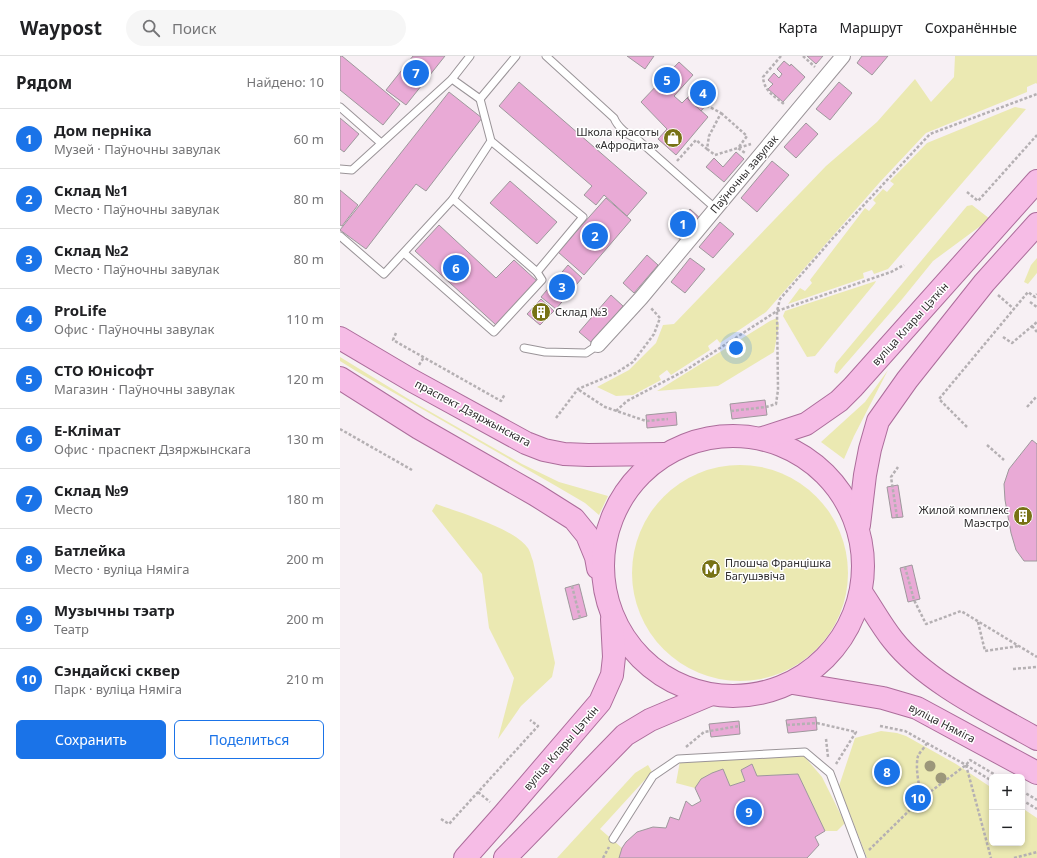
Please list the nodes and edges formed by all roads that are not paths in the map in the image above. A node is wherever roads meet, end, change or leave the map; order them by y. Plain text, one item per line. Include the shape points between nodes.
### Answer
1 (470, 56) edge
2 (516, 56) edge
3 (546, 56) edge
4 (843, 56) edge
5 (452, 79) junction
6 (480, 99) junction
7 (340, 107) edge
8 (491, 141) junction
9 (381, 143) junction
10 (340, 169) edge
11 (1037, 181) edge
12 (453, 199) junction
13 (715, 208) junction
14 (1037, 224) edge
15 (340, 236) edge
16 (404, 253) junction
17 (537, 272) junction
18 (340, 338) edge
19 (598, 346) joint
20 (524, 348) dead end
21 (340, 378) edge
22 (763, 438) junction
23 (665, 454) junction
24 (858, 526) junction
25 (604, 592) junction
26 (861, 592) junction
27 (612, 618) junction
28 (793, 683) junction
29 (709, 695) junction
30 (1037, 739) edge
31 (1037, 773) edge
32 (613, 839) dead end
33 (465, 858) edge
34 (505, 858) edge
35 (861, 858) edge

1 - 5 lane
2 - 6 lane
3 - 13 lane via 632,137
4 - 13 street, Паўночны завулак
5 - 6 lane
5 - 9 lane
6 - 8 lane
7 - 9 lane
8 - 12 lane
8 - 17 lane via 583,217
9 - 10 lane via 352,170
11 - 22 main road, вуліца Клары Цэткін via 839,401 806,424
12 - 16 lane
12 - 17 lane
13 - 19 street, Паўночны завулак
14 - 24 main road via 984,284 907,380 878,422 870,448
15 - 16 lane via 384,274
16 - 17 lane via 494,332 542,280
18 - 23 main road, праспект Дзяржынскага via 512,436 544,450 588,455
19 - 20 lane via 586,353 545,352
21 - 25 main road via 419,428 574,519 588,535
22 - 23 main road via 721,435 680,446
22 - 24 main road via 799,453 829,477
23 - 25 main road via 626,492 615,512 602,547
24 - 26 main road via 864,563
25 - 27 main road
26 - 28 main road via 843,635 824,660
26 - 30 main road via 894,641 916,663 942,683
27 - 29 main road via 635,654 669,681
27 - 33 main road, вуліца Клары Цэткін via 612,675 600,702
28 - 29 main road via 766,693 738,697
28 - 31 main road, вуліца Няміга via 883,698 917,708
29 - 34 main road via 650,720 625,735
32 - 35 lane via 653,776 678,759 805,752 830,773

